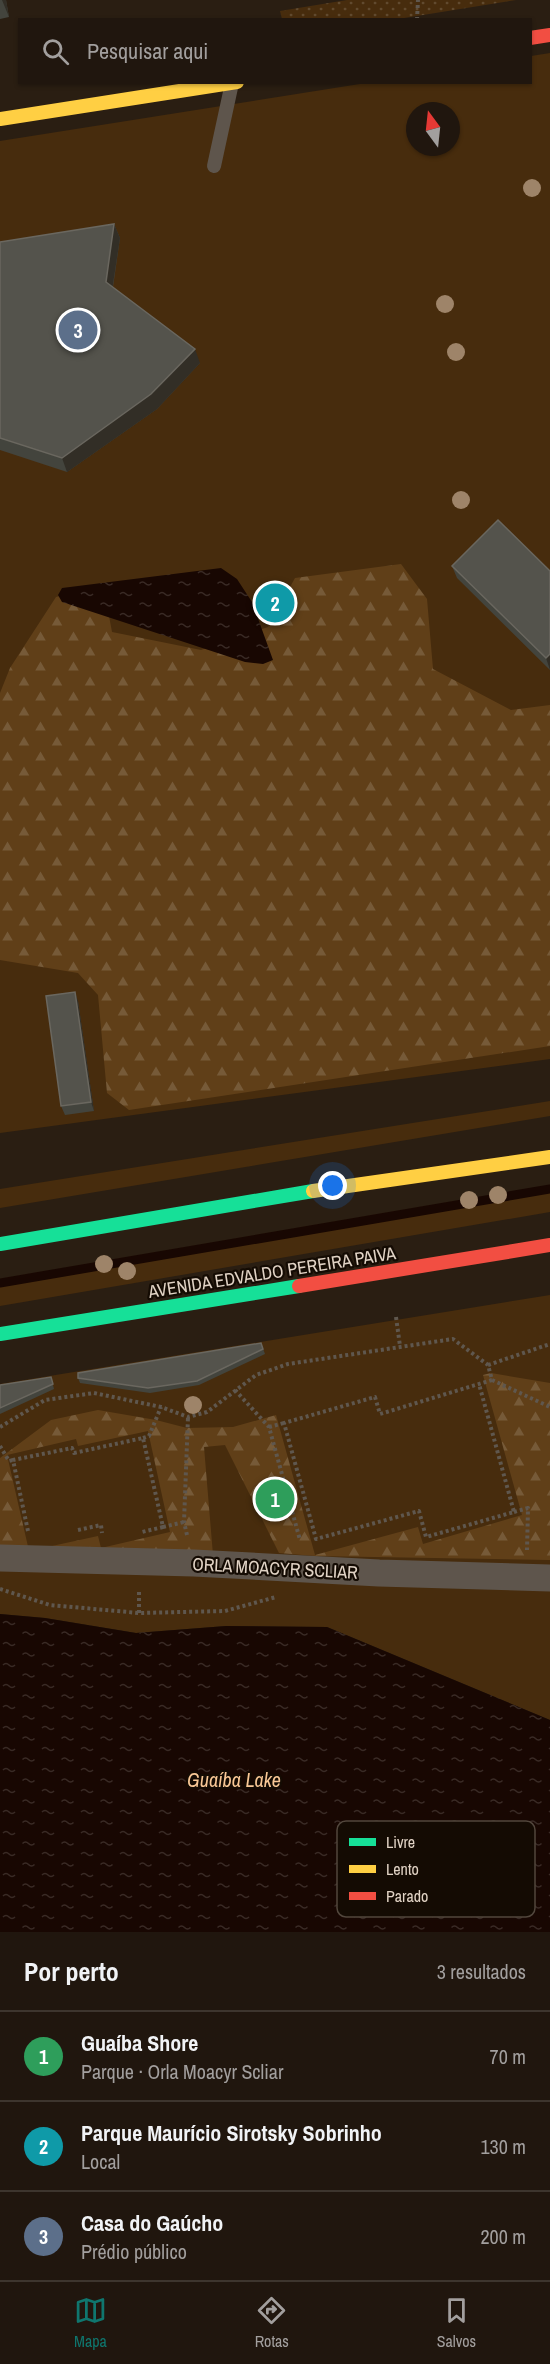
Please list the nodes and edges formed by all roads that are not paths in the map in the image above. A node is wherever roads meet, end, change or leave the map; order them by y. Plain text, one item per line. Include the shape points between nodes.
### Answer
1 (550, 35) edge
2 (532, 38) edge
3 (225, 84) edge
4 (232, 84) edge
5 (0, 118) edge
6 (214, 166) dead end
7 (550, 1157) edge
8 (0, 1244) edge
9 (550, 1245) edge
10 (0, 1334) edge
11 (0, 1558) edge
12 (538, 1578) edge

1 - 2 main road
3 - 5 main road
4 - 6 lane
7 - 8 main road via 338,1187
9 - 10 main road, AVENIDA EDVALDO PEREIRA PAIVA
11 - 12 street, ORLA MOACYR SCLIAR

